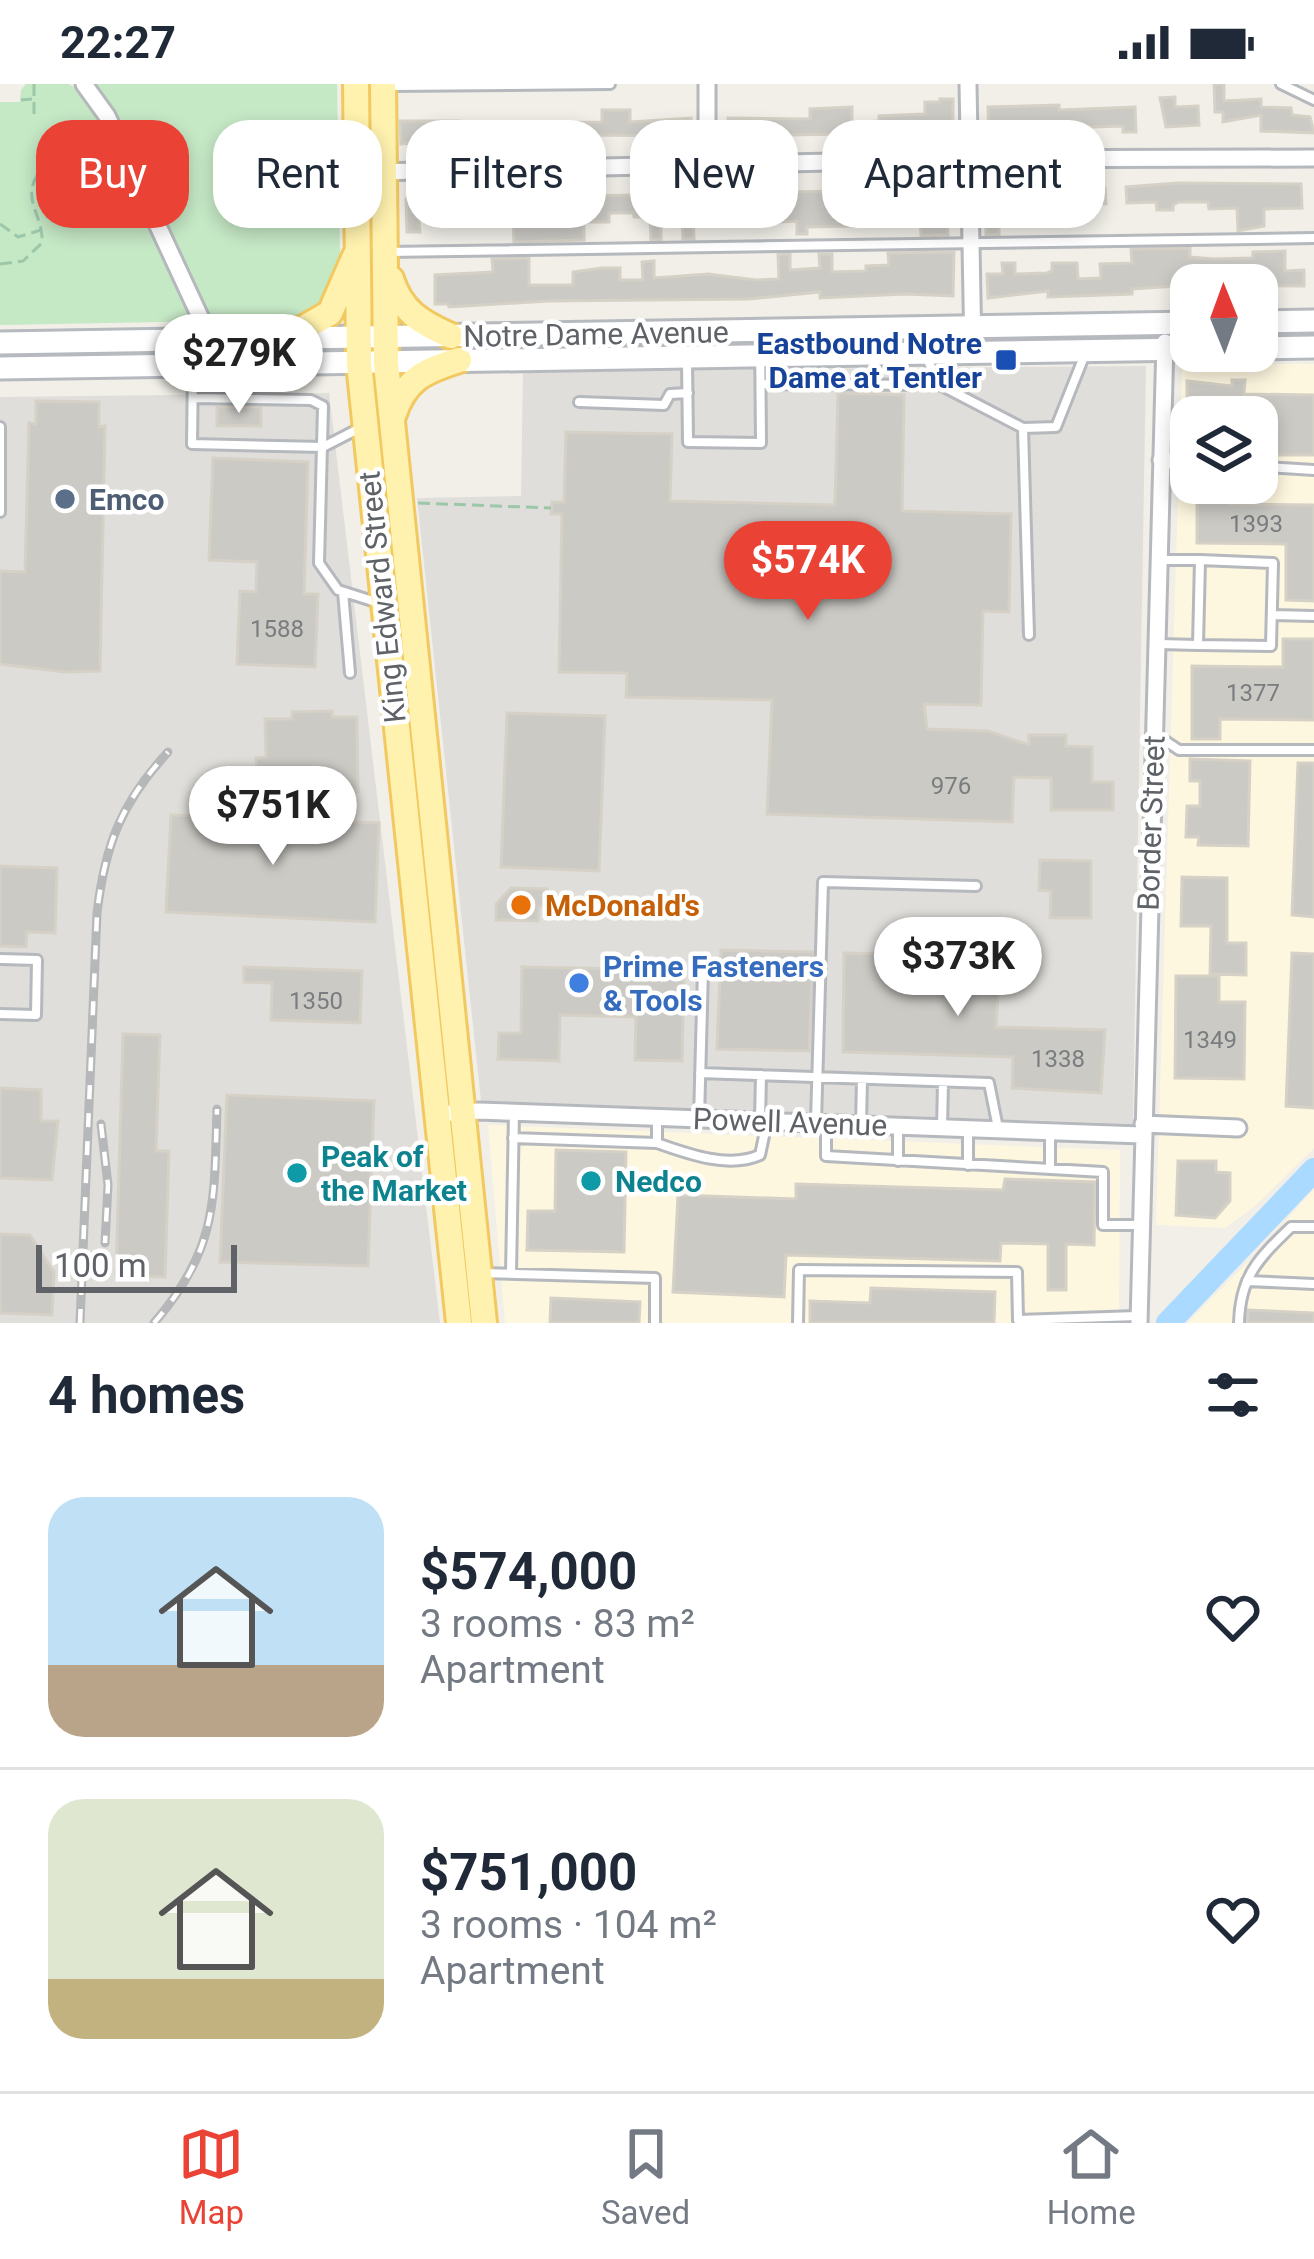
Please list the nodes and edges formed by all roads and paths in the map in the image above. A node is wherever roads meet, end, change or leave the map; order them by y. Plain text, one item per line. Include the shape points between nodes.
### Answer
1 (34, 84) edge
2 (84, 84) edge
3 (356, 84) edge
4 (382, 84) edge
5 (610, 84) edge
6 (706, 84) edge
7 (968, 84) edge
8 (1281, 84) edge
9 (34, 99) junction
10 (21, 100) dead end
11 (1314, 100) edge
12 (34, 116) dead end
13 (108, 120) edge
14 (356, 120) edge
15 (706, 120) edge
16 (970, 120) edge
17 (1314, 158) edge
18 (1105, 159) edge
19 (630, 167) edge
20 (384, 172) junction
21 (36, 178) edge
22 (36, 212) edge
23 (0, 224) edge
24 (156, 228) edge
25 (358, 228) edge
26 (972, 228) edge
27 (42, 229) joint
28 (1314, 238) edge
29 (972, 243) junction
30 (358, 249) junction
31 (385, 256) junction
32 (0, 264) edge
33 (1314, 321) edge
34 (1278, 322) edge
35 (1167, 324) junction
36 (1170, 324) edge
37 (972, 326) junction
38 (760, 331) junction
39 (358, 337) junction
40 (386, 337) junction
41 (286, 338) junction
42 (205, 340) junction
43 (0, 343) edge
44 (1314, 347) edge
45 (455, 348) junction
46 (1278, 348) edge
47 (1165, 350) junction
48 (1170, 350) edge
49 (1087, 351) junction
50 (973, 352) junction
51 (923, 353) junction
52 (761, 356) junction
53 (687, 357) junction
54 (358, 363) junction
55 (386, 363) junction
56 (193, 365) junction
57 (0, 368) edge
58 (763, 384) junction
59 (940, 385) junction
60 (688, 393) junction
61 (193, 398) junction
62 (579, 402) dead end
63 (392, 418) junction
64 (365, 426) junction
65 (0, 427) edge
66 (1023, 428) junction
67 (323, 447) junction
68 (1161, 460) junction
69 (1170, 461) edge
70 (1278, 467) edge
71 (1314, 470) edge
72 (0, 477) edge
73 (416, 503) dead end
74 (551, 508) dead end
75 (0, 512) edge
76 (1158, 560) junction
77 (1200, 560) junction
78 (343, 592) junction
79 (383, 605) junction
80 (1273, 614) junction
81 (1314, 616) edge
82 (1029, 635) dead end
83 (1156, 644) junction
84 (1198, 645) junction
85 (350, 673) dead end
86 (1154, 733) junction
87 (1314, 750) edge
88 (976, 886) dead end
89 (433, 944) junction
90 (0, 959) edge
91 (703, 970) dead end
92 (0, 1014) edge
93 (700, 1073) junction
94 (761, 1075) junction
95 (817, 1077) junction
96 (862, 1078) junction
97 (943, 1082) junction
98 (514, 1112) junction
99 (450, 1113) junction
100 (582, 1115) junction
101 (657, 1118) junction
102 (699, 1119) junction
103 (763, 1121) junction
104 (821, 1124) junction
105 (861, 1125) junction
106 (898, 1126) junction
107 (942, 1128) junction
108 (1238, 1128) dead end
109 (968, 1129) junction
110 (1143, 1129) junction
111 (998, 1130) junction
112 (1050, 1131) junction
113 (513, 1138) junction
114 (581, 1140) junction
115 (657, 1143) junction
116 (898, 1161) junction
117 (968, 1165) junction
118 (1050, 1169) junction
119 (1141, 1225) junction
120 (1314, 1227) edge
121 (470, 1260) junction
122 (511, 1273) junction
123 (1247, 1281) junction
124 (1314, 1284) edge
125 (1139, 1320) edge
126 (1017, 1322) edge
127 (459, 1323) edge
128 (484, 1323) edge
129 (655, 1323) edge
130 (798, 1323) edge
131 (1239, 1323) edge

1 - 9 path
2 - 13 street
3 - 14 main road, King Edward Street
4 - 5 lane
4 - 20 main road, King Edward Street
6 - 15 street
7 - 16 street
8 - 11 lane
9 - 10 path
9 - 12 path
17 - 18 street
19 - 20 street
20 - 31 main road, King Edward Street
21 - 22 path
23 - 27 path via 18,237
24 - 42 street
25 - 30 main road, King Edward Street
26 - 29 street
27 - 32 path via 31,256
28 - 29 lane
29 - 31 lane
29 - 37 street
30 - 39 main road, King Edward Street
30 - 41 main road via 330,313
31 - 40 main road, King Edward Street
31 - 45 main road via 400,303
33 - 34 main road
35 - 36 main road, Notre Dame Avenue
35 - 37 main road, Notre Dame Avenue
35 - 47 street, Border Street
37 - 38 main road, Notre Dame Avenue
37 - 50 street
38 - 45 main road, Notre Dame Avenue
38 - 52 lane
39 - 40 main road, Notre Dame Avenue
39 - 41 main road, Notre Dame Avenue
39 - 54 main road, King Edward Street
40 - 45 main road, Notre Dame Avenue
40 - 55 main road, King Edward Street
41 - 42 main road, Notre Dame Avenue
42 - 43 main road, Notre Dame Avenue
42 - 56 street
44 - 46 main road
45 - 53 main road, Notre Dame Avenue
45 - 55 main road, Notre Dame Avenue
45 - 63 main road via 409,382
47 - 48 main road, Notre Dame Avenue
47 - 49 main road, Notre Dame Avenue
47 - 68 street, Border Street
49 - 50 main road, Notre Dame Avenue
49 - 66 lane via 1056,427
50 - 51 main road, Notre Dame Avenue
51 - 52 main road, Notre Dame Avenue
51 - 59 lane
52 - 53 main road, Notre Dame Avenue
52 - 58 lane
53 - 60 lane
54 - 55 main road, Notre Dame Avenue
54 - 56 main road, Notre Dame Avenue
54 - 64 main road, King Edward Street
55 - 63 main road, King Edward Street
56 - 57 main road, Notre Dame Avenue
56 - 61 lane
58 - 59 lane
58 - 60 lane via 761,443 688,442
59 - 66 lane
60 - 62 lane via 670,394 664,405
61 - 67 lane via 319,401
61 - 67 lane via 193,444
63 - 89 main road, King Edward Street
64 - 67 lane
64 - 79 main road, King Edward Street
65 - 72 lane
66 - 82 lane
67 - 78 lane via 319,563
68 - 69 street
68 - 76 street, Border Street
70 - 71 lane
72 - 75 lane
73 - 74 path
76 - 77 lane
76 - 83 street, Border Street
77 - 80 lane via 1273,563
77 - 84 lane
78 - 79 lane
78 - 85 lane
79 - 89 main road, King Edward Street
80 - 81 lane
80 - 84 lane via 1271,646
83 - 84 lane
83 - 86 street, Border Street
86 - 87 lane via 1179,750
86 - 110 street, Border Street
88 - 95 lane via 823,882
89 - 99 main road, King Edward Street
90 - 92 lane via 37,960 36,1015
91 - 93 lane
93 - 94 lane
93 - 102 lane
94 - 95 lane
94 - 103 lane
95 - 96 lane
95 - 104 lane
96 - 97 lane
96 - 105 lane
97 - 107 lane
97 - 111 lane via 989,1083
98 - 99 street, Powell Avenue
98 - 100 street, Powell Avenue
98 - 113 lane
99 - 121 main road, King Edward Street
100 - 101 street, Powell Avenue
100 - 114 lane
101 - 102 street, Powell Avenue
101 - 115 lane
102 - 103 street, Powell Avenue
103 - 104 street, Powell Avenue
103 - 115 lane via 765,1144 749,1160 696,1157
104 - 105 street, Powell Avenue
104 - 116 lane via 826,1156
105 - 106 street, Powell Avenue
106 - 107 street, Powell Avenue
106 - 116 lane
107 - 109 street, Powell Avenue
108 - 110 street, Powell Avenue
109 - 111 street, Powell Avenue
109 - 117 lane
110 - 112 street, Powell Avenue
110 - 119 street, Border Street
111 - 112 street, Powell Avenue
112 - 118 lane
113 - 114 lane
113 - 122 lane
114 - 115 lane
116 - 117 lane
117 - 118 lane
118 - 119 lane via 1103,1172 1103,1225
119 - 125 street, Border Street
120 - 123 lane via 1291,1227 1252,1265
121 - 122 lane
121 - 127 main road, King Edward Street
121 - 128 main road, King Edward Street
122 - 129 lane via 655,1277
123 - 124 lane
123 - 131 lane
125 - 126 lane
126 - 130 lane via 1017,1272 799,1270

